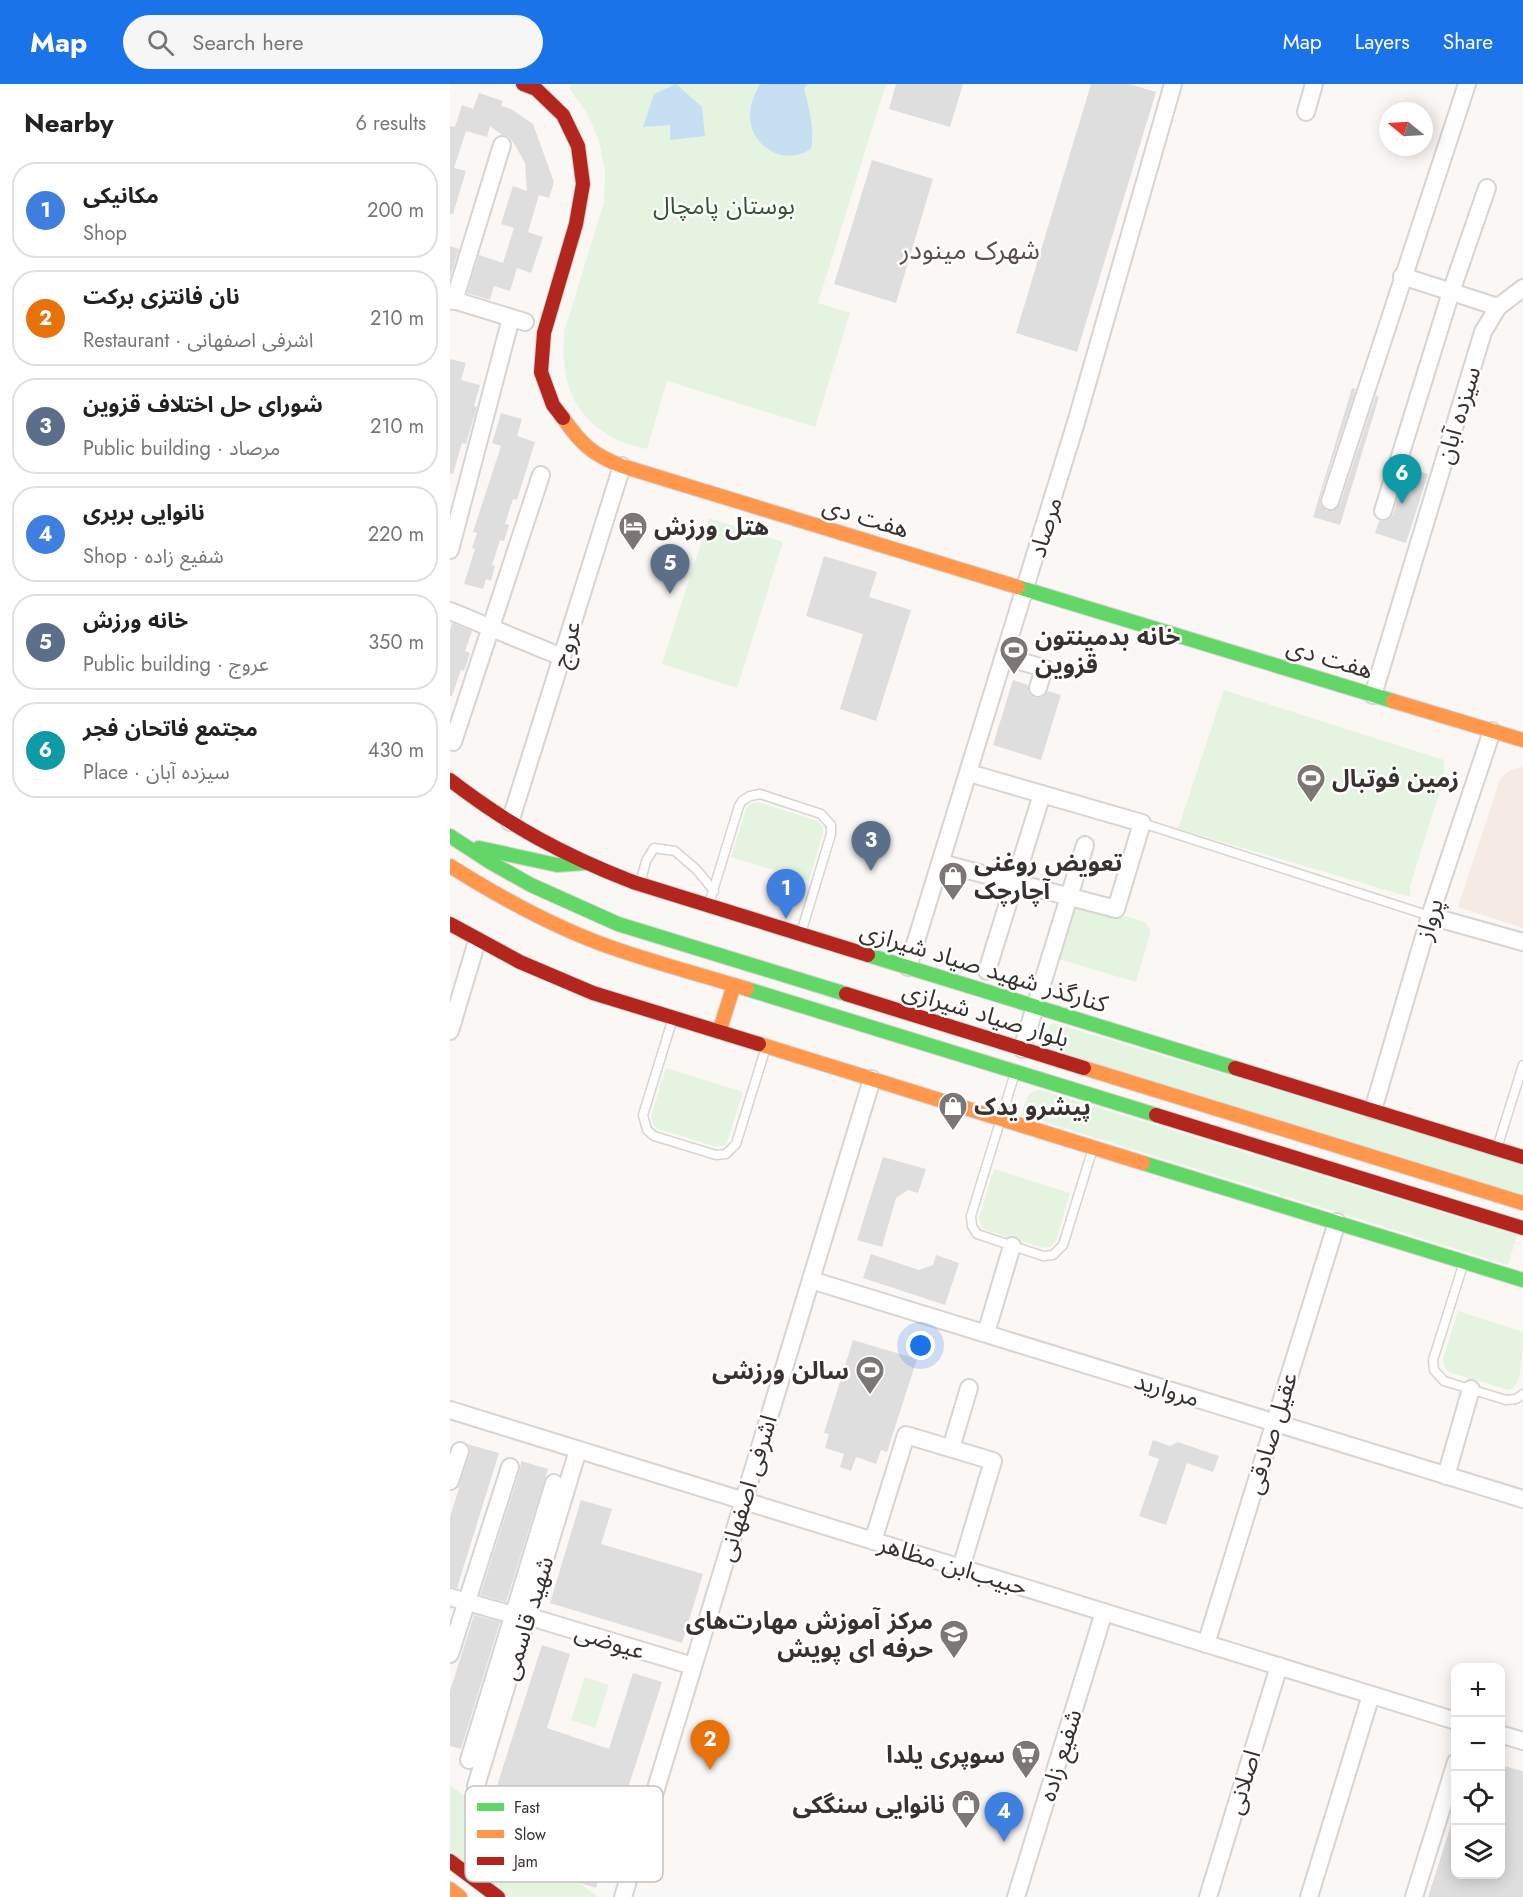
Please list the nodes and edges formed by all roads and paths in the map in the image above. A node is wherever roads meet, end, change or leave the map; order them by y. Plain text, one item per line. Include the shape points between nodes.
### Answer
1 (523, 84) edge
2 (1173, 84) edge
3 (1314, 84) edge
4 (1467, 84) edge
5 (1306, 112) dead end
6 (502, 145) dead end
7 (1487, 188) dead end
8 (1402, 276) junction
9 (1523, 288) edge
10 (1451, 292) junction
11 (452, 300) edge
12 (1498, 307) junction
13 (622, 466) junction
14 (541, 475) dead end
15 (1330, 501) dead end
16 (1383, 511) dead end
17 (450, 550) edge
18 (1026, 589) junction
19 (450, 612) edge
20 (491, 627) junction
21 (562, 657) junction
22 (1005, 657) junction
23 (1038, 688) dead end
24 (1374, 695) junction
25 (1492, 731) junction
26 (1523, 740) edge
27 (453, 742) dead end
28 (969, 773) junction
29 (450, 780) edge
30 (1042, 794) junction
31 (510, 822) junction
32 (1143, 824) junction
33 (456, 840) edge
34 (1085, 845) dead end
35 (586, 863) junction
36 (941, 863) junction
37 (450, 866) edge
38 (1014, 882) junction
39 (640, 884) junction
40 (713, 889) junction
41 (1068, 896) junction
42 (714, 907) junction
43 (1430, 916) junction
44 (450, 924) edge
45 (800, 934) junction
46 (477, 941) junction
47 (1523, 942) edge
48 (908, 967) junction
49 (987, 971) dead end
50 (734, 985) junction
51 (1036, 1006) junction
52 (674, 1018) junction
53 (450, 1030) edge
54 (719, 1032) junction
55 (766, 1047) junction
56 (1023, 1049) junction
57 (1523, 1065) edge
58 (1016, 1072) junction
59 (872, 1079) junction
60 (1373, 1110) junction
61 (1001, 1119) junction
62 (1093, 1148) junction
63 (1497, 1148) junction
64 (1523, 1157) edge
65 (1523, 1203) edge
66 (1337, 1222) junction
67 (1523, 1228) edge
68 (1012, 1246) junction
69 (1464, 1262) junction
70 (811, 1280) junction
71 (1523, 1280) edge
72 (986, 1333) junction
73 (969, 1388) dead end
74 (1471, 1389) junction
75 (1523, 1394) edge
76 (450, 1410) edge
77 (1275, 1423) junction
78 (951, 1448) junction
79 (578, 1450) junction
80 (460, 1451) dead end
81 (510, 1467) dead end
82 (1446, 1476) junction
83 (450, 1481) edge
84 (554, 1483) dead end
85 (1523, 1499) edge
86 (743, 1501) junction
87 (873, 1541) junction
88 (961, 1568) junction
89 (458, 1600) edge
90 (1104, 1612) junction
91 (520, 1616) junction
92 (1206, 1644) junction
93 (450, 1654) edge
94 (693, 1666) junction
95 (1279, 1666) junction
96 (1371, 1695) junction
97 (1451, 1720) edge
98 (1505, 1736) edge
99 (1523, 1741) edge
100 (469, 1761) dead end
101 (1452, 1771) edge
102 (476, 1786) dead end
103 (657, 1786) edge
104 (450, 1861) edge
105 (465, 1872) edge
106 (478, 1882) edge
107 (628, 1882) edge
108 (450, 1889) edge
109 (460, 1897) edge
110 (498, 1897) edge
111 (623, 1897) edge
112 (1016, 1897) edge
113 (1208, 1897) edge
114 (1309, 1897) edge
115 (1414, 1897) edge

1 - 13 main road, هفت دی via 536,89 563,116 578,146 583,184 576,224 544,333 542,372 553,405 577,439 601,458
2 - 18 street, مرصاد
3 - 5 street
4 - 8 street
6 - 11 street
7 - 10 street
8 - 10 street
8 - 15 street
9 - 12 street, سیزده آبان
10 - 12 street
10 - 16 street
11 - 17 street via 518,320
12 - 24 street, سیزده آبان via 1483,332
13 - 18 main road, هفت دی
13 - 21 street, عروج
14 - 20 street
18 - 22 street, مرصاد
18 - 24 main road, هفت دی
19 - 20 street
20 - 21 street
20 - 27 street
21 - 31 street, عروج
22 - 23 street via 1044,668
22 - 28 street, مرصاد
24 - 25 main road, هفت دی
25 - 26 main road, هفت دی
25 - 43 street, پرواز
28 - 30 street
28 - 36 street, مرصاد
29 - 31 main road, کنارگذر شهید صیاد شیرازی
30 - 32 street
30 - 38 street
31 - 35 main road, کنارگذر شهید صیاد شیرازی
32 - 41 street via 1116,909
32 - 43 lane
33 - 35 main road via 557,865
33 - 56 main road, بلوار صیاد شیرازی via 513,877 618,924
34 - 41 street
35 - 39 main road, کنارگذر شهید صیاد شیرازی
36 - 38 street
36 - 48 street, مرصاد
37 - 50 main road, بلوار صیاد شیرازی via 501,898 558,926 610,947
38 - 41 street
38 - 49 street
39 - 40 lane via 654,848 675,851
39 - 42 main road, کنارگذر شهید صیاد شیرازی
40 - 42 lane
40 - 45 lane via 739,806 745,798 760,795 821,814 831,825 831,834
41 - 51 street
42 - 45 main road, کنارگذر شهید صیاد شیرازی
43 - 47 street
43 - 60 street, پرواز
44 - 46 main road
45 - 48 main road, کنارگذر شهید صیاد شیرازی
46 - 52 main road via 582,989
46 - 53 street
48 - 51 main road, کنارگذر شهید صیاد شیرازی
50 - 54 main road
50 - 58 main road, بلوار صیاد شیرازی
51 - 56 street
51 - 60 main road, کنارگذر شهید صیاد شیرازی
52 - 54 main road
52 - 55 lane via 643,1115 646,1130 654,1136 716,1155 729,1151 736,1144
54 - 55 main road
55 - 59 main road
56 - 65 main road, بلوار صیاد شیرازی
57 - 63 lane
58 - 61 lane
58 - 67 main road, بلوار صیاد شیرازی
59 - 61 main road
59 - 70 street, اشرفی اصفهانی
60 - 63 main road, کنارگذر شهید صیاد شیرازی
61 - 62 main road
61 - 68 lane via 970,1221 982,1237
62 - 66 main road
62 - 68 lane via 1060,1249 1043,1256
63 - 64 main road, کنارگذر شهید صیاد شیرازی
66 - 69 main road
66 - 77 street, عقیل صادقی
68 - 72 street
69 - 71 main road
69 - 74 lane via 1433,1365 1444,1381
70 - 72 street, مروارید
70 - 86 street, اشرفی اصفهانی
72 - 77 street, مروارید
73 - 78 street
74 - 75 lane via 1506,1400
74 - 82 street
76 - 79 street, حبیب‌ابن مظاهر
77 - 82 street, مروارید
77 - 92 street, عقیل صادقی
78 - 87 street via 906,1435
78 - 88 street via 993,1461
79 - 86 street, حبیب‌ابن مظاهر
79 - 91 street, شهید قاسمی
80 - 83 street
81 - 89 street
82 - 85 street, مروارید
84 - 91 street
86 - 87 street, حبیب‌ابن مظاهر
86 - 94 street, اشرفی اصفهانی
87 - 88 street, حبیب‌ابن مظاهر
88 - 90 street, حبیب‌ابن مظاهر
89 - 91 street, عیوضی
89 - 93 street
90 - 92 street, حبیب‌ابن مظاهر
90 - 112 street, شفیع زاده
91 - 94 street, عیوضی
91 - 100 street
91 - 102 street, شهید قاسمی
92 - 95 street, حبیب‌ابن مظاهر
94 - 103 street, اشرفی اصفهانی
95 - 96 street, حبیب‌ابن مظاهر
95 - 113 street, اصلانی
96 - 97 street, حبیب‌ابن مظاهر
96 - 114 street
98 - 99 street
101 - 115 street
104 - 105 main road
106 - 110 main road
107 - 111 street, اشرفی اصفهانی
108 - 109 main road

